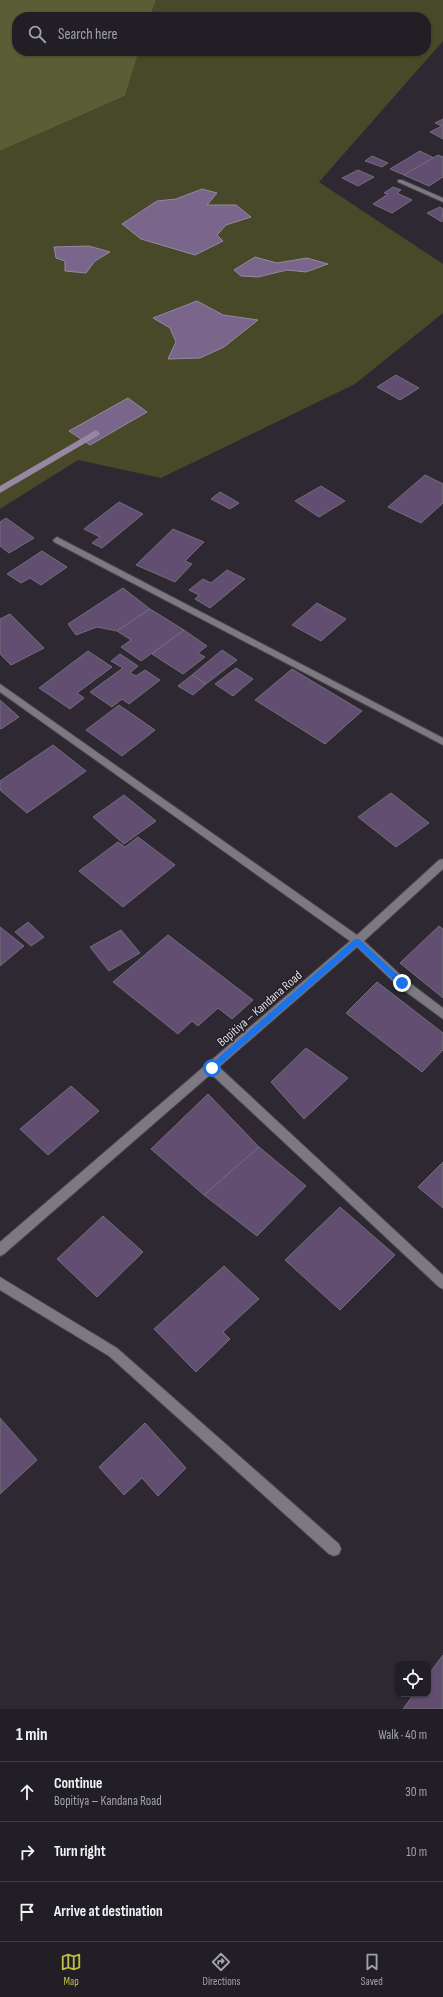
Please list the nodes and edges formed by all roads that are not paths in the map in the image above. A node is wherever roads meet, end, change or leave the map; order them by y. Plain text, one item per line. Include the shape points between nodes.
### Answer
1 (400, 181) dead end
2 (443, 200) edge
3 (57, 540) dead end
4 (0, 687) edge
5 (443, 742) edge
6 (443, 863) edge
7 (357, 941) junction
8 (443, 1014) edge
9 (212, 1068) junction
10 (0, 1250) edge
11 (0, 1283) edge
12 (443, 1283) edge
13 (334, 1549) dead end

1 - 2 street
3 - 5 street
4 - 7 street
6 - 7 street, Bopitiya – Kandana Road
7 - 8 street via 402,983
7 - 9 street, Bopitiya – Kandana Road
9 - 10 street, Bopitiya – Kandana Road
9 - 12 street
11 - 13 street via 113,1352

